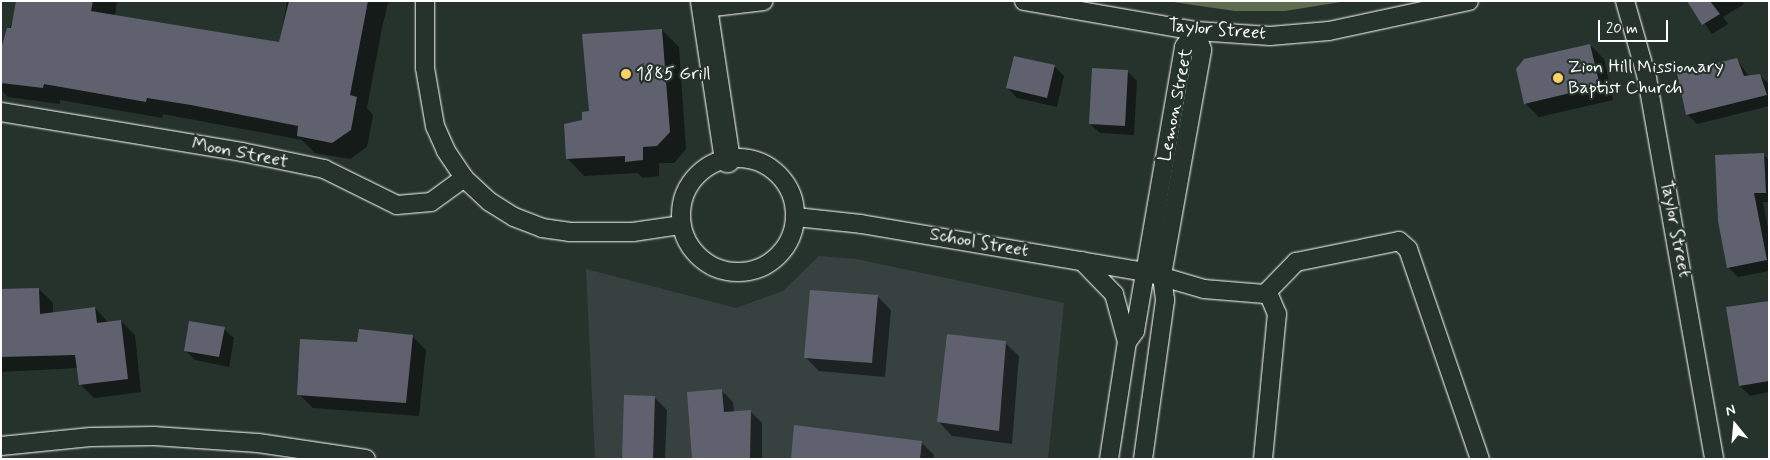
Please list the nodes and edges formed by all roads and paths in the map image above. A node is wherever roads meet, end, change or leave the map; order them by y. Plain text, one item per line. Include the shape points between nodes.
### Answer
1 (425, 1) edge
2 (764, 1) edge
3 (1024, 1) edge
4 (1469, 1) edge
5 (1625, 1) edge
6 (704, 4) edge
7 (1196, 31) junction
8 (1, 112) edge
9 (727, 159) junction
10 (464, 178) junction
11 (796, 217) junction
12 (681, 225) junction
13 (1082, 261) junction
14 (1154, 274) junction
15 (1268, 293) junction
16 (1128, 342) junction
17 (1, 446) edge
18 (366, 459) edge
19 (1109, 459) edge
20 (1143, 459) edge
21 (1263, 459) edge
22 (1480, 459) edge
23 (1714, 459) edge

1 - 10 street via 428,99 446,151
2 - 6 street
3 - 7 street, Taylor Street
4 - 7 street, Taylor Street via 1329,31 1270,36
5 - 23 street, Taylor Street via 1647,78
6 - 9 street
7 - 14 street, Lemon Street via 1202,50
8 - 10 street, Moon Street via 242,152 324,170 397,205 431,202
9 - 11 street via 744,158 775,172 787,184 794,200
9 - 12 street via 710,165 686,190 681,207
10 - 12 street via 490,202 514,217 542,228 633,232
11 - 12 street via 788,242 771,262 755,270 736,273 716,269 700,258 688,243
11 - 13 street, School Street via 861,224
13 - 14 street, School Street
13 - 16 street via 1114,294
14 - 15 street, School Street via 1204,289
14 - 16 street, Lemon Street via 1135,331
14 - 20 street, Lemon Street via 1165,300
15 - 21 street via 1277,314
15 - 22 street via 1296,262 1399,241 1404,244
16 - 19 street, Lemon Street
17 - 18 street via 92,437 154,436 258,443

